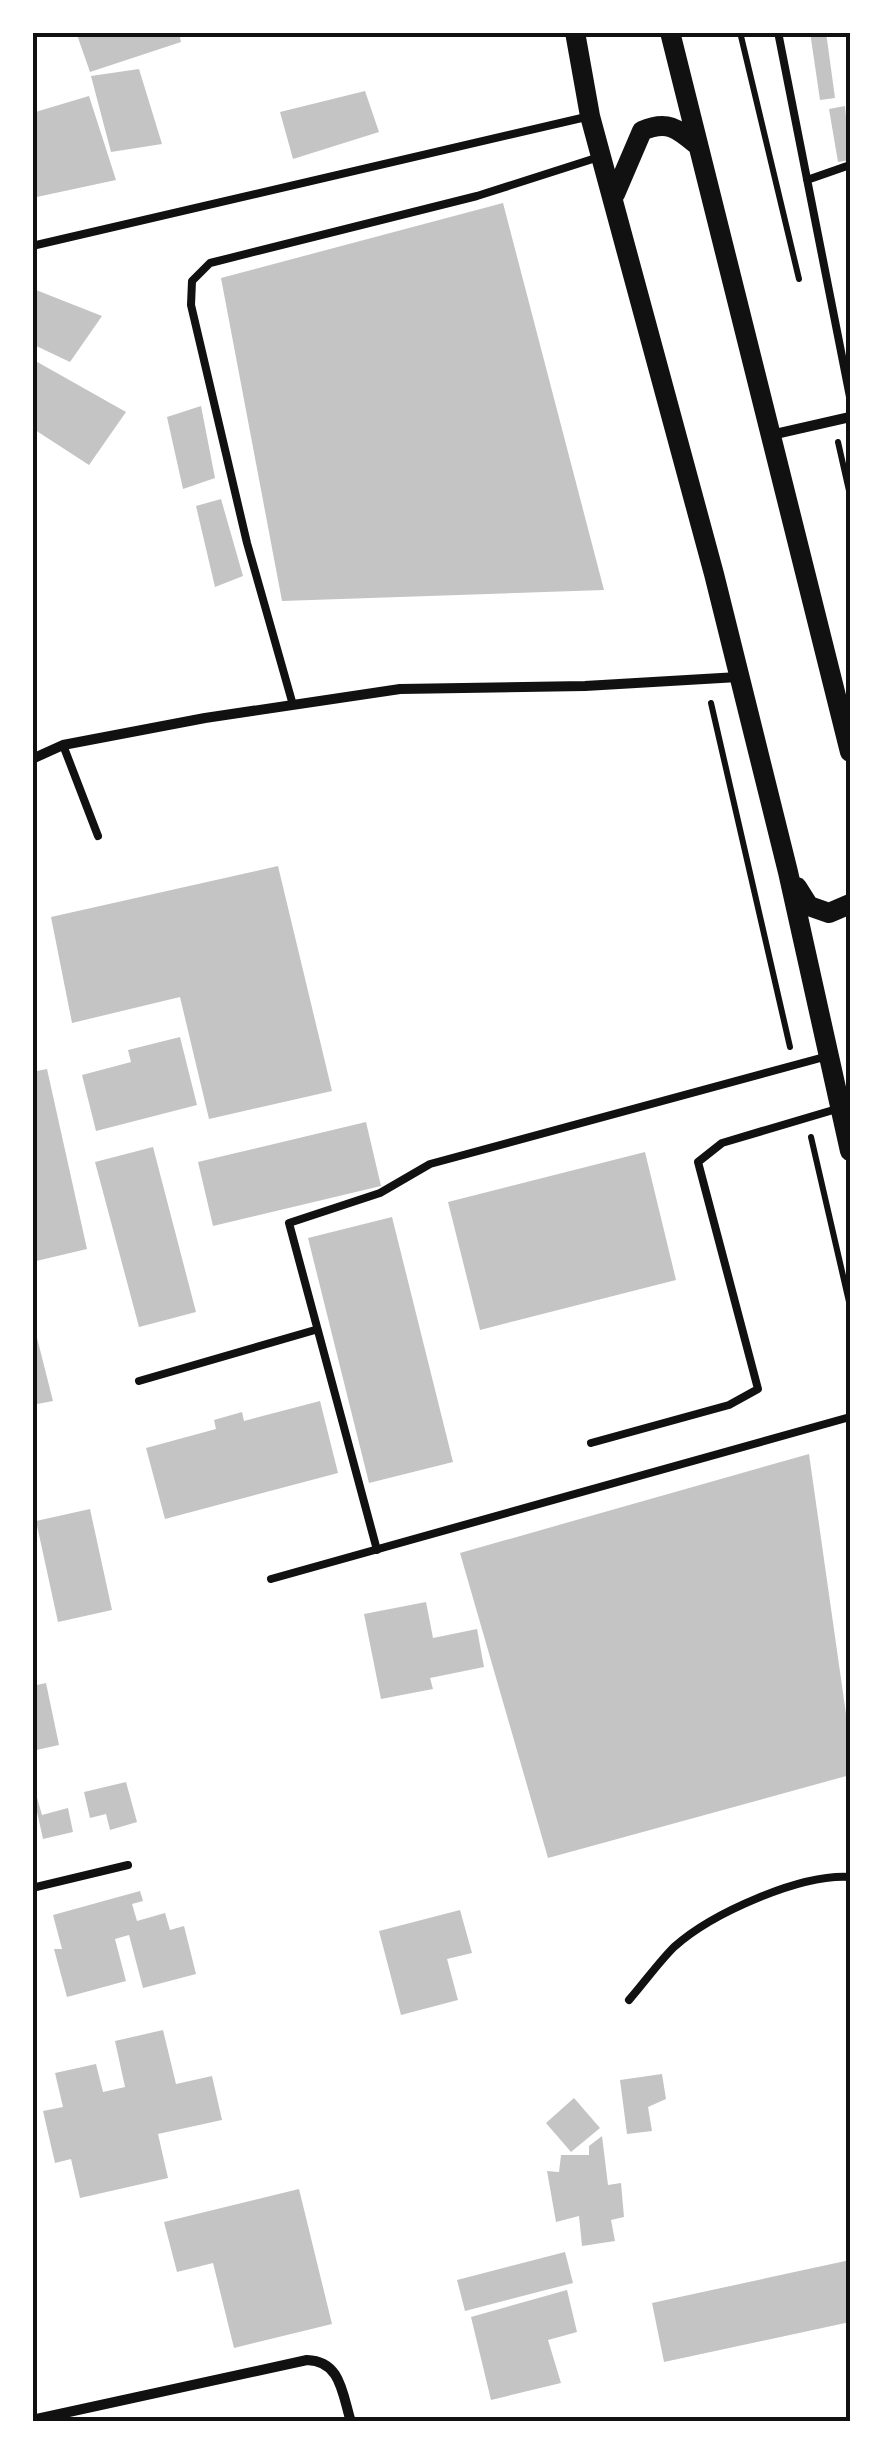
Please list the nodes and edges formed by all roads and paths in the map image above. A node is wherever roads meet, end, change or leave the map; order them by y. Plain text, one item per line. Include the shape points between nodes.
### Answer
1 (576, 32) edge
2 (670, 32) edge
3 (740, 32) edge
4 (778, 32) edge
5 (590, 116) junction
6 (698, 146) junction
7 (603, 156) junction
8 (850, 166) edge
9 (806, 180) junction
10 (614, 194) junction
11 (32, 246) edge
12 (801, 285) dead end
13 (850, 397) edge
14 (850, 417) edge
15 (833, 421) junction
16 (770, 436) junction
17 (850, 494) edge
18 (740, 676) junction
19 (294, 705) junction
20 (63, 745) junction
21 (850, 752) edge
22 (32, 759) edge
23 (98, 836) dead end
24 (788, 872) junction
25 (850, 904) edge
26 (828, 1056) junction
27 (840, 1108) junction
28 (850, 1151) edge
29 (315, 1330) junction
30 (139, 1381) dead end
31 (850, 1417) edge
32 (592, 1443) dead end
33 (377, 1550) junction
34 (271, 1579) dead end
35 (128, 1865) dead end
36 (850, 1877) edge
37 (32, 1888) edge
38 (629, 2000) dead end
39 (32, 2420) edge
40 (351, 2422) edge

1 - 5 main road
2 - 6 main road
3 - 12 path
4 - 9 lane
5 - 7 main road
5 - 11 lane
6 - 10 main road via 674,126 642,131
6 - 16 main road
7 - 10 main road
7 - 19 lane via 476,196 210,263 192,282 190,305 242,525
8 - 9 lane
9 - 13 lane
10 - 18 main road
14 - 15 street
15 - 16 street
15 - 17 path
16 - 21 main road
18 - 19 street via 400,689
18 - 24 main road
19 - 20 street
20 - 22 street
20 - 23 lane
24 - 25 main road via 809,906 829,913
24 - 26 main road
26 - 27 main road
26 - 29 lane via 430,1164 380,1193 289,1224
27 - 28 main road
27 - 32 lane via 722,1143 698,1162 758,1389 729,1405
29 - 30 lane
29 - 33 lane
31 - 33 lane
33 - 34 lane
35 - 37 lane
36 - 38 lane via 832,1876 747,1902 676,1946
39 - 40 street via 323,2360 336,2372

